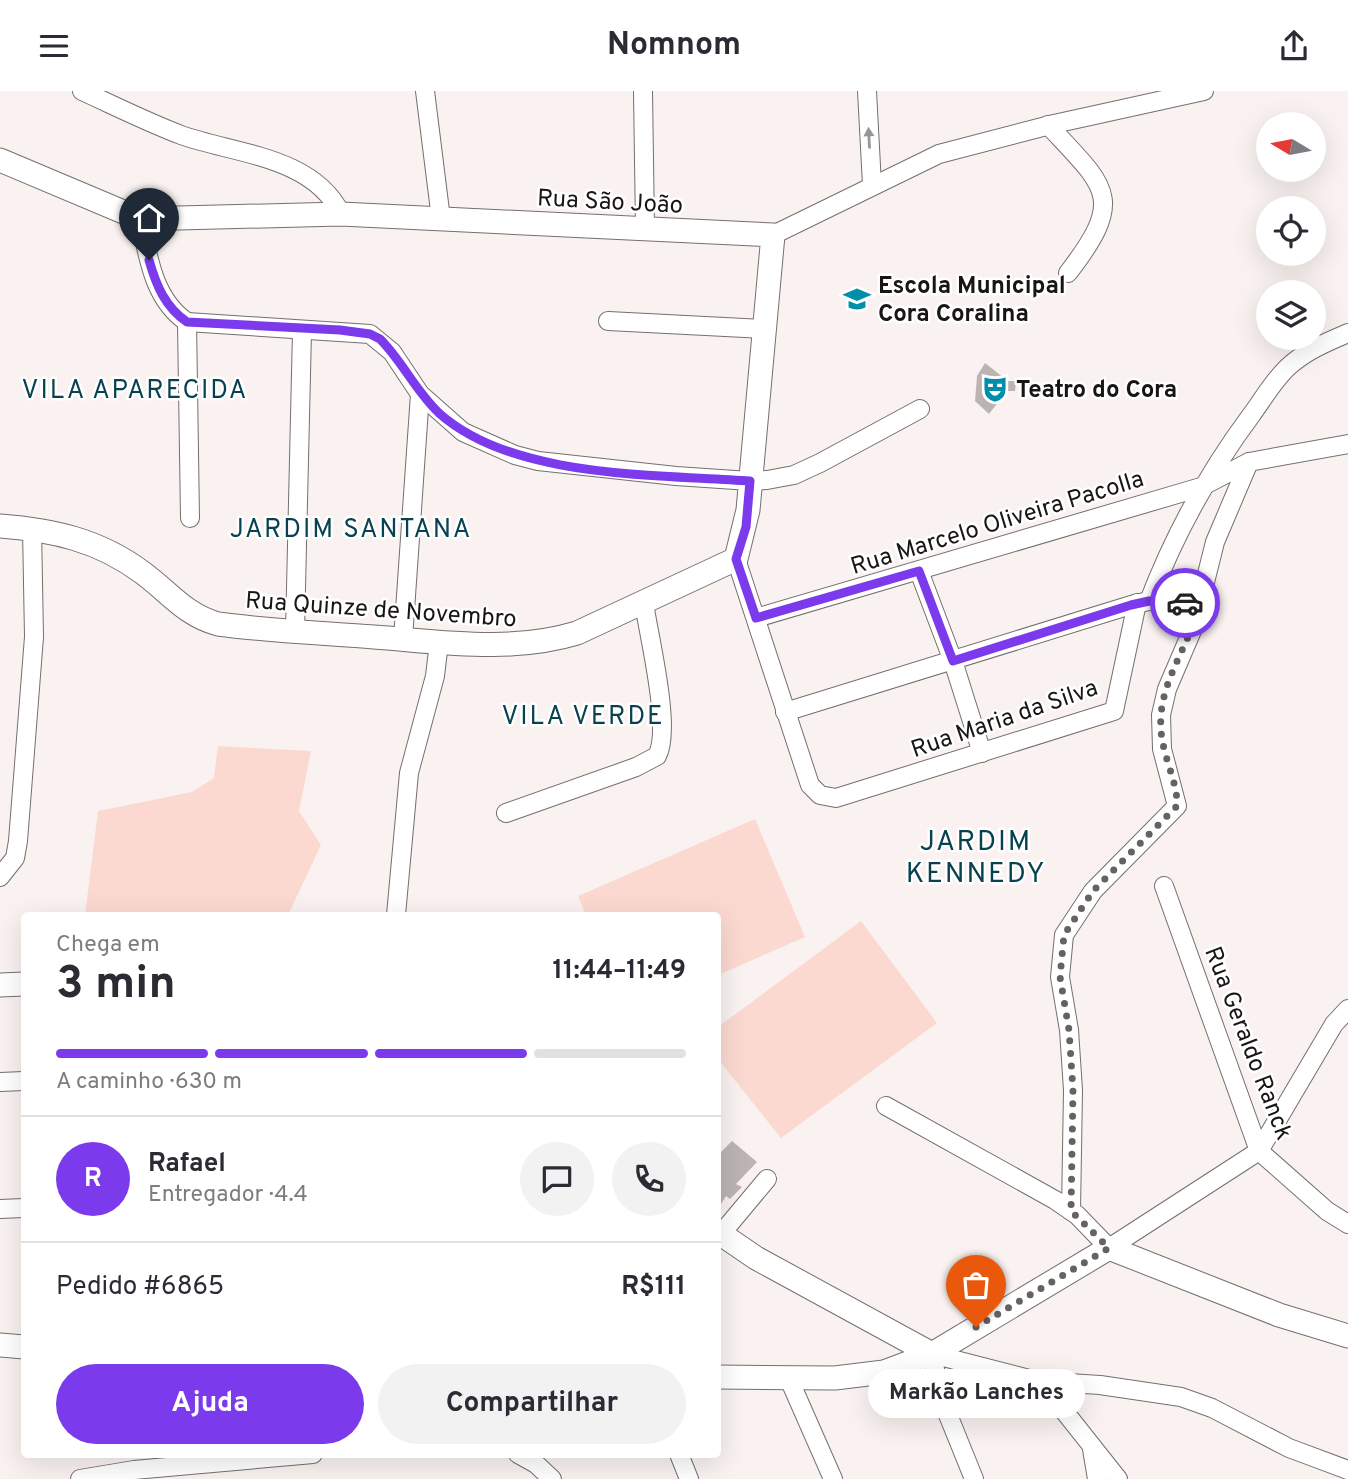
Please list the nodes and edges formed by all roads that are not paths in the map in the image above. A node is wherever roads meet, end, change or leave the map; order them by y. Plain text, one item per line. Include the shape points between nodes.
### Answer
1 (82, 91) edge
2 (425, 91) edge
3 (643, 91) edge
4 (867, 91) edge
5 (1204, 91) edge
6 (1048, 125) junction
7 (0, 160) edge
8 (872, 185) junction
9 (341, 214) junction
10 (139, 219) junction
11 (441, 219) junction
12 (645, 229) junction
13 (773, 235) junction
14 (1068, 273) dead end
15 (608, 321) dead end
16 (187, 322) junction
17 (766, 329) junction
18 (302, 331) junction
19 (1348, 333) edge
20 (420, 394) junction
21 (920, 409) dead end
22 (1348, 444) edge
23 (1249, 462) junction
24 (750, 481) junction
25 (1201, 487) junction
26 (190, 518) dead end
27 (0, 526) edge
28 (32, 528) junction
29 (736, 559) junction
30 (919, 571) junction
31 (1143, 602) junction
32 (644, 603) junction
33 (1199, 604) junction
34 (756, 618) junction
35 (295, 631) junction
36 (403, 639) junction
37 (439, 642) junction
38 (953, 661) junction
39 (785, 712) junction
40 (982, 753) junction
41 (506, 813) dead end
42 (0, 877) edge
43 (1164, 886) dead end
44 (396, 912) edge
45 (21, 984) edge
46 (0, 985) edge
47 (1348, 1009) edge
48 (21, 1081) edge
49 (0, 1082) edge
50 (886, 1106) dead end
51 (1259, 1151) junction
52 (767, 1179) dead end
53 (21, 1208) edge
54 (0, 1209) edge
55 (1071, 1211) junction
56 (1348, 1224) edge
57 (721, 1231) edge
58 (721, 1234) edge
59 (1109, 1248) junction
60 (1348, 1336) edge
61 (0, 1345) edge
62 (21, 1347) edge
63 (932, 1354) junction
64 (721, 1377) edge
65 (789, 1379) junction
66 (1037, 1381) junction
67 (1092, 1449) junction
68 (289, 1458) edge
69 (525, 1458) edge
70 (681, 1458) edge
71 (1348, 1470) edge
72 (212, 1471) edge
73 (80, 1479) edge
74 (552, 1479) edge
75 (690, 1479) edge
76 (833, 1479) edge
77 (974, 1479) edge
78 (1097, 1479) edge
79 (1118, 1479) edge

1 - 9 street via 181,135 283,164 325,191
2 - 11 street
3 - 12 street
8 -> 4 street
5 - 6 street, Rua São João
6 - 8 street, Rua São João via 939,154
6 - 14 street via 1096,176 1103,192 1105,214 1094,240
7 - 10 street, Rua São João
8 - 13 street, Rua São João
9 - 10 street, Rua São João
9 - 11 street, Rua São João
10 - 16 street via 154,278 175,314
11 - 12 street, Rua São João
12 - 13 street, Rua São João
13 - 17 street
15 - 17 street
16 - 18 street
16 - 26 street
17 - 24 street
18 - 20 street via 340,330 380,339
18 - 35 street
19 - 25 street, Rua Maria da Silva via 1288,367
20 - 24 street via 463,432 515,456 596,469
20 - 36 street
21 - 24 street via 794,475
22 - 23 street, Rua Marcelo Oliveira Pacolla
23 - 25 street, Rua Marcelo Oliveira Pacolla
23 - 33 street via 1215,542
24 - 29 street via 746,527
25 - 30 street, Rua Marcelo Oliveira Pacolla
25 - 31 street, Rua Maria da Silva
27 - 28 street, Rua Quinze de Novembro
28 - 35 street, Rua Quinze de Novembro via 76,536 121,558 204,620
28 - 42 street via 34,638 18,841 15,858
29 - 32 street, Rua Quinze de Novembro
29 - 34 street
30 - 34 street, Rua Marcelo Oliveira Pacolla
30 - 38 street
31 - 33 street
31 - 38 street
31 - 40 street, Rua Maria da Silva via 1114,711
32 - 37 street, Rua Quinze de Novembro via 550,641 521,645
32 - 41 street via 663,723 663,743 657,756
33 - 55 street via 1161,715 1162,749 1177,806 1093,891 1064,935 1060,977 1073,1090
34 - 39 street
35 - 36 street, Rua Quinze de Novembro
36 - 37 street, Rua Quinze de Novembro
37 - 44 street via 435,676 409,773
38 - 39 street
38 - 40 street
39 - 40 street, Rua Maria da Silva via 810,785 820,795 836,798
43 - 51 street, Rua Geraldo Ranck
45 - 46 street
47 - 51 street via 1334,1024
48 - 49 street
50 - 55 street
51 - 56 street, Rua Geraldo Ranck
51 - 59 street
52 - 57 street
53 - 54 street
55 - 59 street
58 - 63 street
59 - 60 street via 1279,1315
59 - 63 street
61 - 62 street
63 - 65 street via 884,1371
63 - 66 street
63 - 77 street via 940,1395
64 - 65 street
65 - 76 street
66 - 67 street
66 - 71 street via 1181,1397
67 - 78 street
67 - 79 street
68 - 72 street
69 - 74 street
70 - 75 street
72 - 73 street via 134,1470

